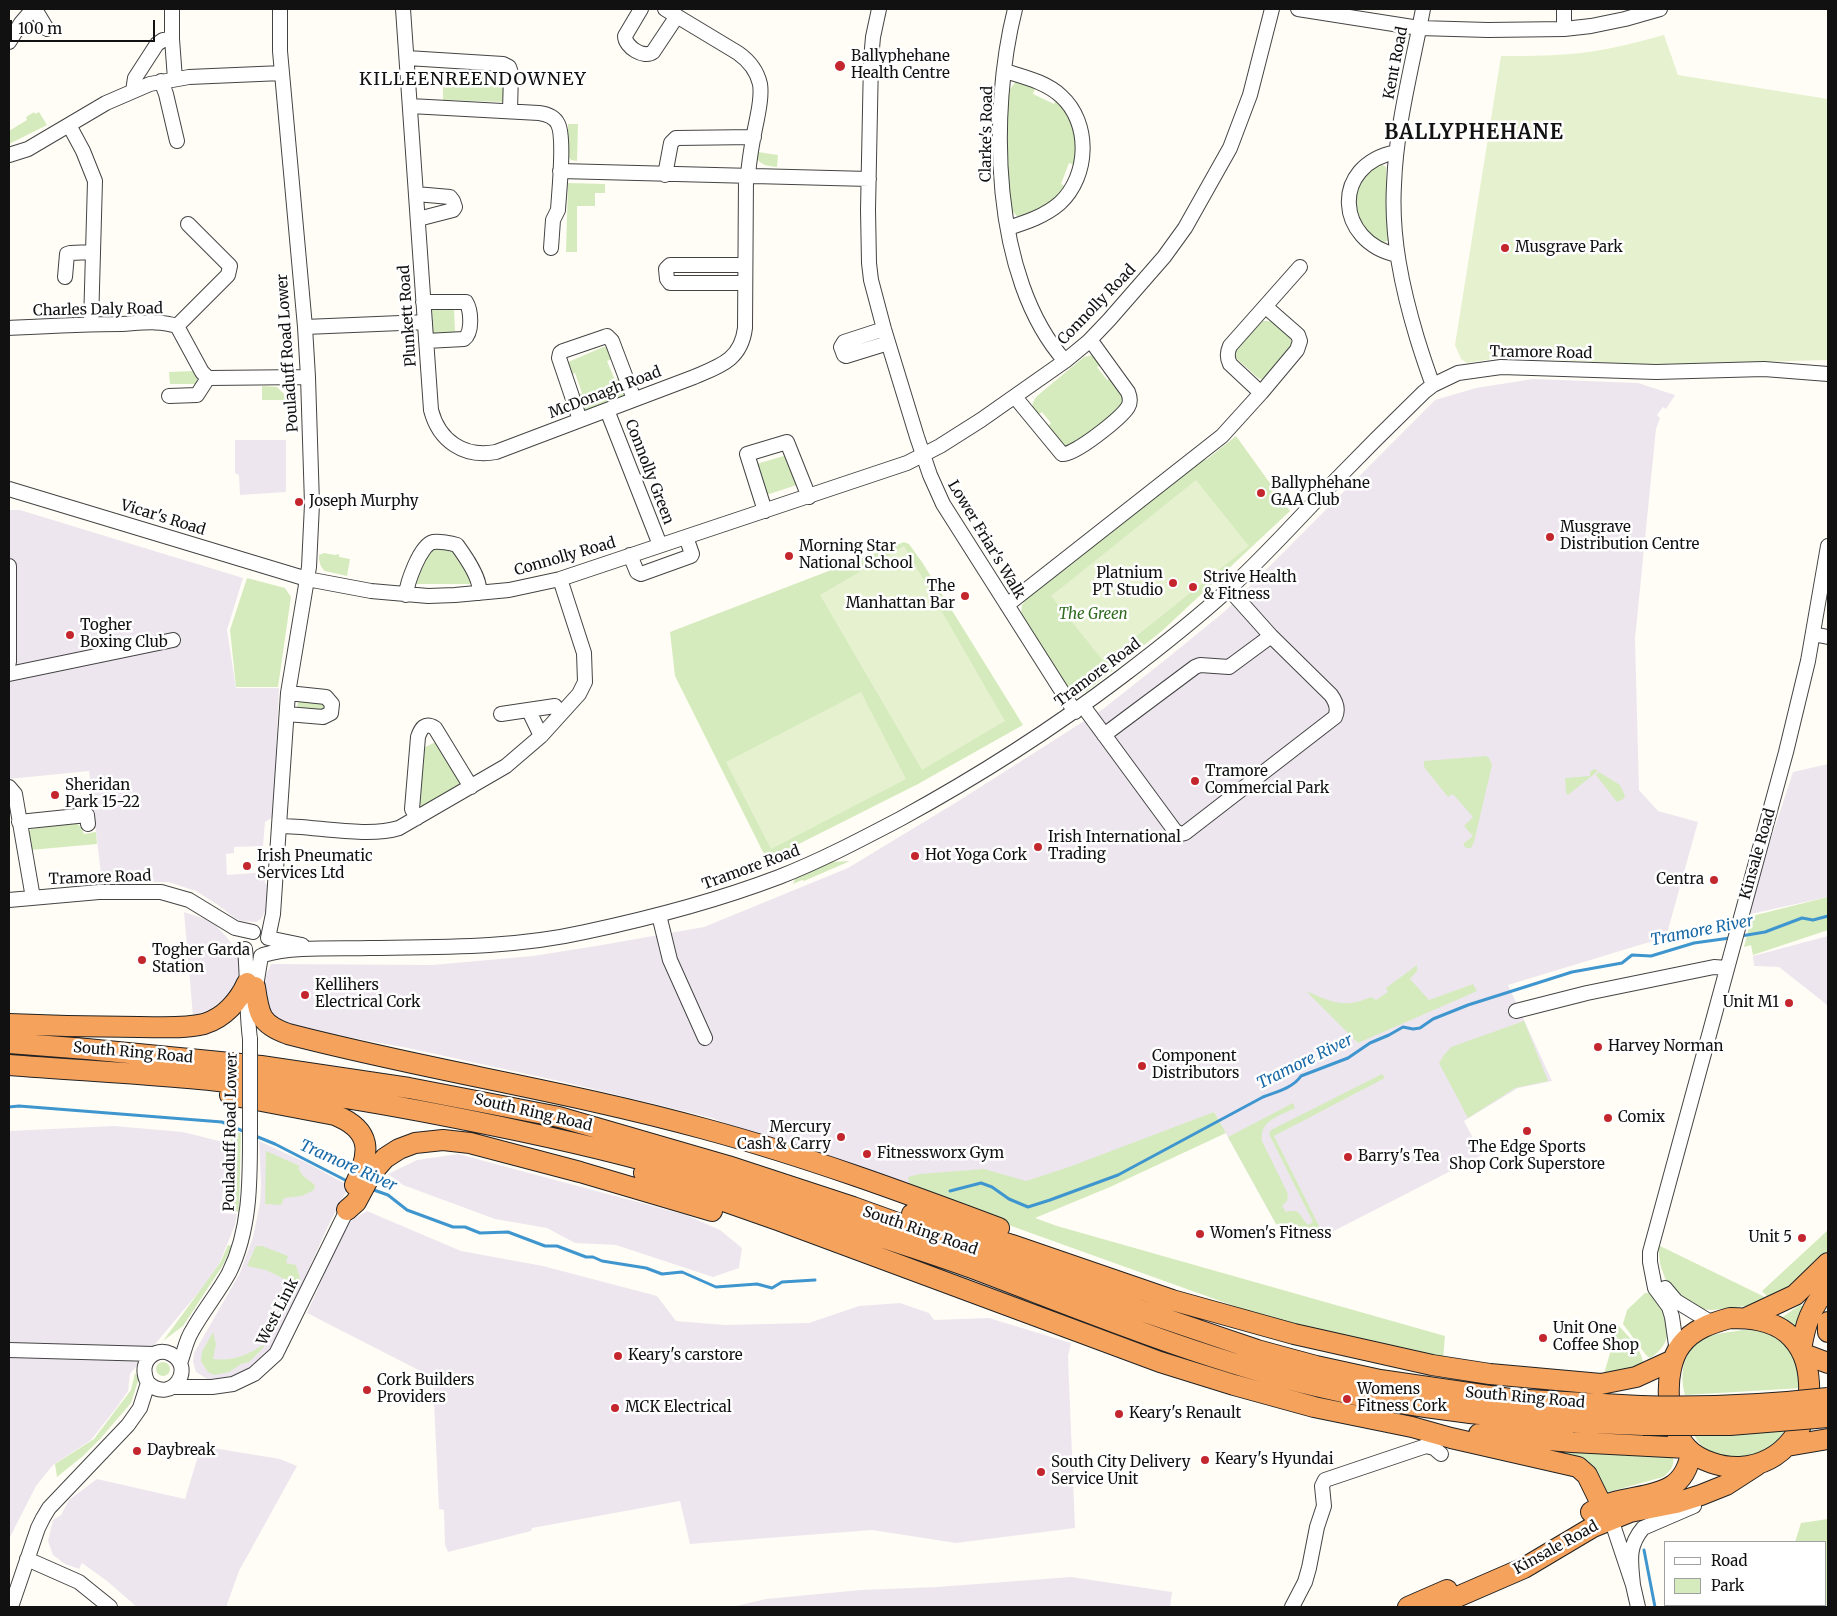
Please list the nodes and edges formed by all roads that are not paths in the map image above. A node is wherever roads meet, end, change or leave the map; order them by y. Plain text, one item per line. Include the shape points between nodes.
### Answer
1 (34, 9) edge
2 (172, 9) edge
3 (280, 9) edge
4 (403, 9) edge
5 (642, 9) edge
6 (879, 9) edge
7 (1015, 9) edge
8 (1272, 9) edge
9 (1298, 9) edge
10 (1423, 9) edge
11 (1564, 9) edge
12 (1653, 10) edge
13 (671, 12) edge
14 (1419, 28) junction
15 (47, 30) dead end
16 (1564, 30) junction
17 (172, 38) junction
18 (9, 42) edge
19 (407, 58) junction
20 (1005, 71) junction
21 (282, 72) junction
22 (175, 79) junction
23 (161, 81) junction
24 (133, 91) junction
25 (410, 106) junction
26 (510, 111) junction
27 (69, 125) junction
28 (754, 138) junction
29 (177, 142) dead end
30 (1396, 152) junction
31 (9, 155) edge
32 (560, 171) junction
33 (665, 175) junction
34 (747, 177) junction
35 (869, 179) junction
36 (416, 194) junction
37 (418, 220) junction
38 (188, 224) dead end
39 (1008, 228) junction
40 (551, 248) dead end
41 (92, 252) junction
42 (1397, 255) junction
43 (702, 265) junction
44 (745, 265) junction
45 (1300, 267) dead end
46 (65, 277) dead end
47 (702, 283) junction
48 (746, 283) junction
49 (423, 302) junction
50 (1266, 307) junction
51 (424, 322) junction
52 (91, 324) junction
53 (177, 326) junction
54 (305, 327) junction
55 (9, 328) edge
56 (884, 329) junction
57 (426, 341) junction
58 (1088, 342) junction
59 (888, 343) junction
60 (1065, 361) junction
61 (1828, 374) edge
62 (308, 377) junction
63 (208, 378) junction
64 (1433, 385) junction
65 (1261, 393) junction
66 (169, 396) dead end
67 (1015, 397) junction
68 (634, 399) junction
69 (430, 410) joint
70 (607, 410) junction
71 (580, 420) junction
72 (923, 455) junction
73 (9, 493) edge
74 (809, 497) junction
75 (765, 511) junction
76 (686, 537) junction
77 (660, 545) junction
78 (1828, 546) edge
79 (630, 555) junction
80 (9, 566) edge
81 (307, 579) junction
82 (560, 579) junction
83 (1229, 589) junction
84 (479, 593) junction
85 (406, 595) junction
86 (1007, 605) junction
87 (1813, 634) junction
88 (1271, 636) junction
89 (1828, 637) edge
90 (173, 640) dead end
91 (9, 662) edge
92 (9, 674) edge
93 (288, 693) junction
94 (555, 706) dead end
95 (1079, 709) junction
96 (529, 711) junction
97 (287, 714) junction
98 (501, 714) dead end
99 (1104, 734) junction
100 (541, 736) junction
101 (9, 787) edge
102 (471, 787) junction
103 (417, 818) junction
104 (19, 822) junction
105 (88, 824) dead end
106 (280, 826) junction
107 (33, 898) junction
108 (9, 900) edge
109 (659, 915) junction
110 (216, 917) junction
111 (262, 935) junction
112 (245, 947) junction
113 (327, 949) junction
114 (262, 956) junction
115 (1728, 962) junction
116 (251, 985) junction
117 (1516, 1011) dead end
118 (9, 1024) edge
119 (705, 1038) dead end
120 (9, 1043) edge
121 (9, 1065) edge
122 (63, 1069) junction
123 (428, 1111) junction
124 (559, 1117) junction
125 (544, 1136) junction
126 (347, 1210) junction
127 (1828, 1263) edge
128 (1653, 1274) junction
129 (1828, 1288) edge
130 (1023, 1311) junction
131 (1043, 1318) junction
132 (1746, 1318) junction
133 (1247, 1321) junction
134 (1828, 1322) edge
135 (1712, 1323) junction
136 (191, 1332) junction
137 (1828, 1332) edge
138 (9, 1350) edge
139 (1802, 1352) junction
140 (158, 1353) junction
141 (128, 1354) junction
142 (1675, 1356) junction
143 (1828, 1363) edge
144 (181, 1366) junction
145 (146, 1378) junction
146 (203, 1386) junction
147 (168, 1388) junction
148 (1828, 1398) edge
149 (140, 1408) junction
150 (1642, 1416) junction
151 (1828, 1416) edge
152 (1412, 1428) junction
153 (1828, 1439) edge
154 (1787, 1446) junction
155 (1689, 1450) junction
156 (1440, 1454) dead end
157 (1762, 1462) junction
158 (1726, 1485) junction
159 (1605, 1512) junction
160 (27, 1559) junction
161 (1633, 1585) junction
162 (11, 1607) edge
163 (110, 1607) edge
164 (1292, 1607) edge
165 (1408, 1607) edge
166 (1434, 1607) edge
167 (1638, 1607) edge

1 - 15 street
1 - 18 street
2 - 17 street
3 - 21 street, Pouladuff Road Lower
4 - 19 street, Plunkett Road
5 - 13 street via 625,40 627,45 645,55 653,52
6 - 35 street, Lower Friar's Walk via 872,46
7 - 20 street, Clarke's Road
8 - 58 street, Connolly Road via 1250,95 1230,148 1176,242
9 - 14 street
10 - 14 street, Kent Road
11 - 16 street
12 - 16 street via 1607,24
13 - 28 street, McDonagh Road via 738,52 752,67 760,91
14 - 16 street
14 - 30 street, Kent Road
17 - 22 street
17 - 24 street via 157,44 135,78
19 - 25 street, Plunkett Road
19 - 26 street via 507,65 511,73
20 - 39 street, Clarke's Road via 1000,150
20 - 39 street, Clarke's Road via 1040,83 1062,96 1078,120 1083,148 1077,178 1064,198 1039,217
21 - 22 street
21 - 54 street, Pouladuff Road Lower
22 - 23 street
23 - 24 street
23 - 29 street
24 - 27 street
25 - 26 street
25 - 36 street, Plunkett Road
26 - 32 street via 548,114 557,122 561,134
27 - 31 street via 28,149
27 - 41 street via 94,181
28 - 33 street via 676,138 671,143
28 - 34 street, McDonagh Road
30 - 42 street, Kent Road via 1393,196
30 - 42 street via 1372,161 1361,170 1350,187 1350,211 1366,241 1384,252
32 - 33 street
32 - 40 street via 558,210 553,220
33 - 34 street
34 - 35 street
34 - 44 street, McDonagh Road
35 - 56 street, Lower Friar's Walk via 869,263
36 - 37 street, Plunkett Road
36 - 37 street via 450,197 455,208
37 - 49 street, Plunkett Road
38 - 53 street via 230,266 228,275
39 - 60 street, Clarke's Road via 1017,273 1028,303 1045,336
41 - 46 street via 67,254
41 - 52 street
42 - 64 street, Kent Road via 1413,323
43 - 44 street
43 - 47 street
43 - 47 street via 670,265 666,269 670,283
44 - 48 street, McDonagh Road
45 - 50 street
47 - 48 street
48 - 68 street, McDonagh Road via 744,336 732,358 720,366
49 - 51 street, Plunkett Road
49 - 57 street via 463,300 469,314 467,337
50 - 65 street via 1300,341 1297,350
50 - 65 street via 1230,346 1227,355 1230,364
51 - 54 street
51 - 57 street, Plunkett Road
52 - 53 street, Charles Daly Road
52 - 55 street, Charles Daly Road
53 - 63 street, Charles Daly Road
54 - 62 street, Pouladuff Road Lower
56 - 59 street, Lower Friar's Walk
56 - 59 street via 844,342 841,347 846,356
57 - 69 street, Plunkett Road
58 - 60 street, Connolly Road
58 - 67 street via 1094,345 1130,398 1127,408 1100,432 1071,453 1062,454
59 - 72 street, Lower Friar's Walk
60 - 67 street, Connolly Road
61 - 64 street, Tramore Road via 1764,369 1656,372 1501,367 1458,373
62 - 63 street
62 - 81 street, Pouladuff Road Lower via 312,504
63 - 66 street via 197,395
64 - 83 street, Tramore Road
65 - 86 street via 1222,436
67 - 72 street, Connolly Road
68 - 70 street, McDonagh Road
68 - 71 street, Connolly Green via 610,338 604,337 560,353
69 - 71 street, McDonagh Road via 448,441 460,449 482,454 496,452
70 - 71 street, McDonagh Road
70 - 77 street, Connolly Green
72 - 74 street, Connolly Road
72 - 86 street, Lower Friar's Walk via 946,510
73 - 81 street, Vicar's Road
74 - 75 street, Connolly Road
74 - 75 street via 787,442 747,454
75 - 76 street, Connolly Road
76 - 77 street, Connolly Road
76 - 79 street, Connolly Road via 691,556 641,574
77 - 79 street, Connolly Road
78 - 87 street, Kinsale Road
79 - 82 street, Connolly Road
80 - 91 street
81 - 85 street, Connolly Road
81 - 93 street, Pouladuff Road Lower
82 - 84 street, Connolly Road
82 - 100 street via 584,653 585,682 571,705
83 - 88 street
83 - 95 street, Tramore Road via 1190,624
84 - 85 street, Connolly Road
84 - 85 street via 476,576 457,544 433,542 425,548 409,578
86 - 95 street, Lower Friar's Walk
87 - 89 street
87 - 115 street, Kinsale Road via 1784,760
88 - 99 street via 1229,667 1195,666
88 - 99 street, Lower Friar's Walk via 1331,696 1337,712 1185,833 1175,831
90 - 92 street
93 - 97 street, Pouladuff Road Lower
93 - 97 street via 326,697 332,704 331,713 327,716
94 - 96 street
95 - 99 street, Lower Friar's Walk
95 - 109 street, Tramore Road via 970,779 853,844 724,897
96 - 98 street
96 - 100 street
97 - 106 street, Pouladuff Road Lower
100 - 102 street via 506,766
101 - 104 street via 15,794
102 - 103 street
102 - 103 street via 435,728 430,725 421,728 412,809
103 - 106 street via 399,828 379,832
104 - 105 street via 87,815
104 - 107 street
106 - 111 street, Pouladuff Road Lower via 273,914
107 - 108 street, Tramore Road
107 - 110 street, Tramore Road via 99,892 161,892 189,900
109 - 113 street, Tramore Road via 560,938 513,943 446,948
109 - 119 street via 670,960
110 - 111 street, Tramore Road via 235,928
110 - 112 street, Tramore Road
111 - 112 street via 246,937
111 - 113 street, Tramore Road
111 - 114 street via 268,950
112 - 114 street via 251,955
112 - 116 street, Pouladuff Road Lower
113 - 114 street, Tramore Road
114 - 116 street, Pouladuff Road Lower
115 - 117 street
115 - 128 street, Kinsale Road via 1650,1252
116 - 118 highway via 230,1008 215,1019 198,1025
116 - 133 highway via 261,1016 288,1034 705,1129 958,1213
116 - 136 street, Pouladuff Road Lower, bridge via 250,1167 246,1218 234,1262
120 - 124 highway, South Ring Road via 290,1070 408,1088
121 - 122 highway, South Ring Road
122 - 123 highway, South Ring Road via 237,1083
122 - 126 highway via 278,1103 335,1115 348,1121 358,1129 366,1153 364,1167
123 - 125 highway, South Ring Road
123 - 130 highway via 626,1167
124 - 133 highway via 714,1151 795,1173 1172,1300
124 - 150 highway, South Ring Road via 728,1166 853,1207 1258,1350 1380,1380
125 - 130 highway via 828,1228 924,1266
125 - 150 highway, South Ring Road via 630,1156 715,1181 969,1267 1205,1355 1313,1385 1382,1401 1501,1417 1571,1423
126 - 131 highway via 356,1202 371,1174 385,1158 415,1143 453,1141 671,1198 943,1289
126 - 146 street, West Link via 276,1354 260,1370 243,1380 223,1386
127 - 132 highway via 1795,1295
128 - 135 street via 1676,1301
128 - 142 street, Kinsale Road via 1655,1288 1672,1317
129 - 139 highway via 1816,1301 1805,1327
130 - 131 highway
131 - 152 highway via 1234,1386
132 - 135 highway
132 - 139 highway via 1768,1322 1785,1332
133 - 142 highway via 1422,1363 1490,1374 1601,1384 1625,1380
134 - 137 highway
135 - 142 highway via 1695,1332
136 - 140 street, Pouladuff Road Lower
136 - 144 street, Pouladuff Road Lower
138 - 141 street
139 - 143 highway
139 - 154 highway via 1808,1367 1808,1406 1801,1426
140 - 141 street
140 - 144 street via 173,1355
140 - 145 street, Pouladuff Road Lower via 146,1362
141 - 145 street
142 - 155 highway via 1669,1388 1672,1415 1675,1428
144 - 146 street
144 - 147 street, Pouladuff Road Lower via 180,1379
145 - 147 street via 158,1389
145 - 149 street, Pouladuff Road Lower
146 - 147 street, West Link
147 - 149 street, Pouladuff Road Lower
148 - 150 highway, South Ring Road, bridge via 1682,1408
149 - 160 street, Pouladuff Road Lower via 128,1425 49,1508
150 - 151 highway, South Ring Road, bridge via 1730,1424
152 - 155 highway
152 - 159 highway via 1578,1467 1587,1475
153 - 154 highway
154 - 157 highway
155 - 157 highway via 1704,1460 1722,1465 1740,1467
155 - 159 highway, Kinsale Road via 1688,1467 1673,1486
156 - 164 street via 1426,1446 1325,1480 1322,1486 1324,1506 1316,1527 1306,1582
157 - 158 highway, Kinsale Road
158 - 159 highway, Kinsale Road via 1676,1503 1630,1512
158 - 161 street via 1700,1503 1643,1528 1630,1551
159 - 161 street via 1614,1528
159 - 165 highway, Kinsale Road via 1514,1560
159 - 166 highway, Kinsale Road via 1593,1526 1524,1568
160 - 162 street, Pouladuff Road Lower
160 - 163 street via 79,1582
161 - 167 street

